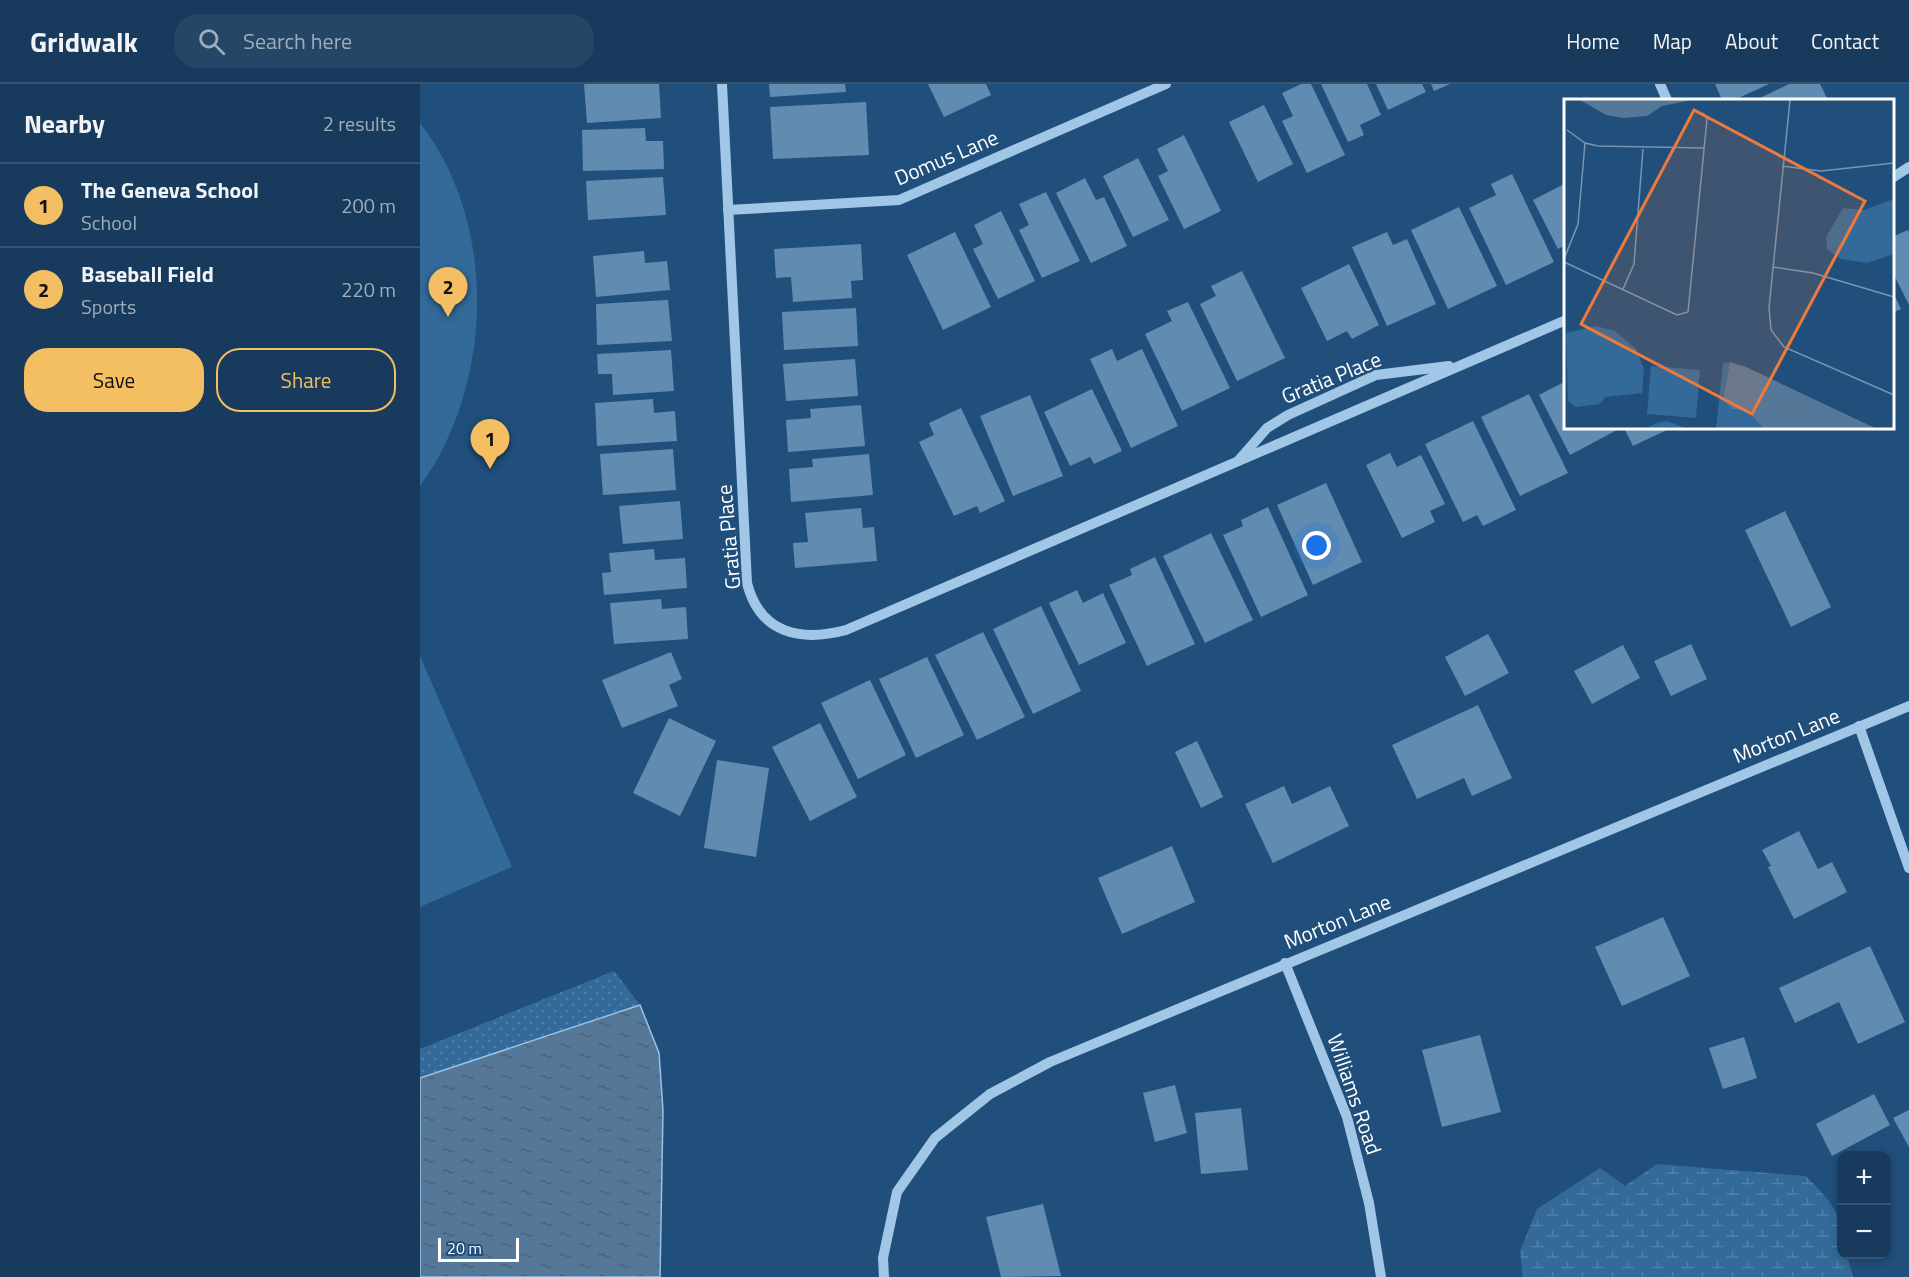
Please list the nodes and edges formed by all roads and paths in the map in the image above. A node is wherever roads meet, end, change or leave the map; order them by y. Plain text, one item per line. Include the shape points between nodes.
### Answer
1 (722, 84) edge
2 (1166, 84) edge
3 (1660, 84) edge
4 (1667, 99) edge
5 (1909, 167) edge
6 (1894, 177) edge
7 (728, 210) junction
8 (1564, 321) edge
9 (1460, 365) junction
10 (1236, 464) junction
11 (1909, 706) edge
12 (1859, 726) junction
13 (1909, 868) edge
14 (1285, 963) junction
15 (885, 1277) edge
16 (1381, 1277) edge

1 - 7 street, Gratia Place
2 - 7 street, Domus Lane via 899,200
3 - 4 street
5 - 6 street
7 - 10 street, Gratia Place via 747,583 754,602 776,627 808,636 846,630
8 - 9 street, Gratia Place
9 - 10 street, Gratia Place
9 - 10 street, Gratia Place via 1376,375 1273,423
11 - 12 street, Morton Lane
12 - 13 street
12 - 14 street, Morton Lane
14 - 15 street, Morton Lane via 1050,1062 990,1094 935,1138 897,1192 883,1258
14 - 16 street, Williams Road via 1347,1117 1369,1203

